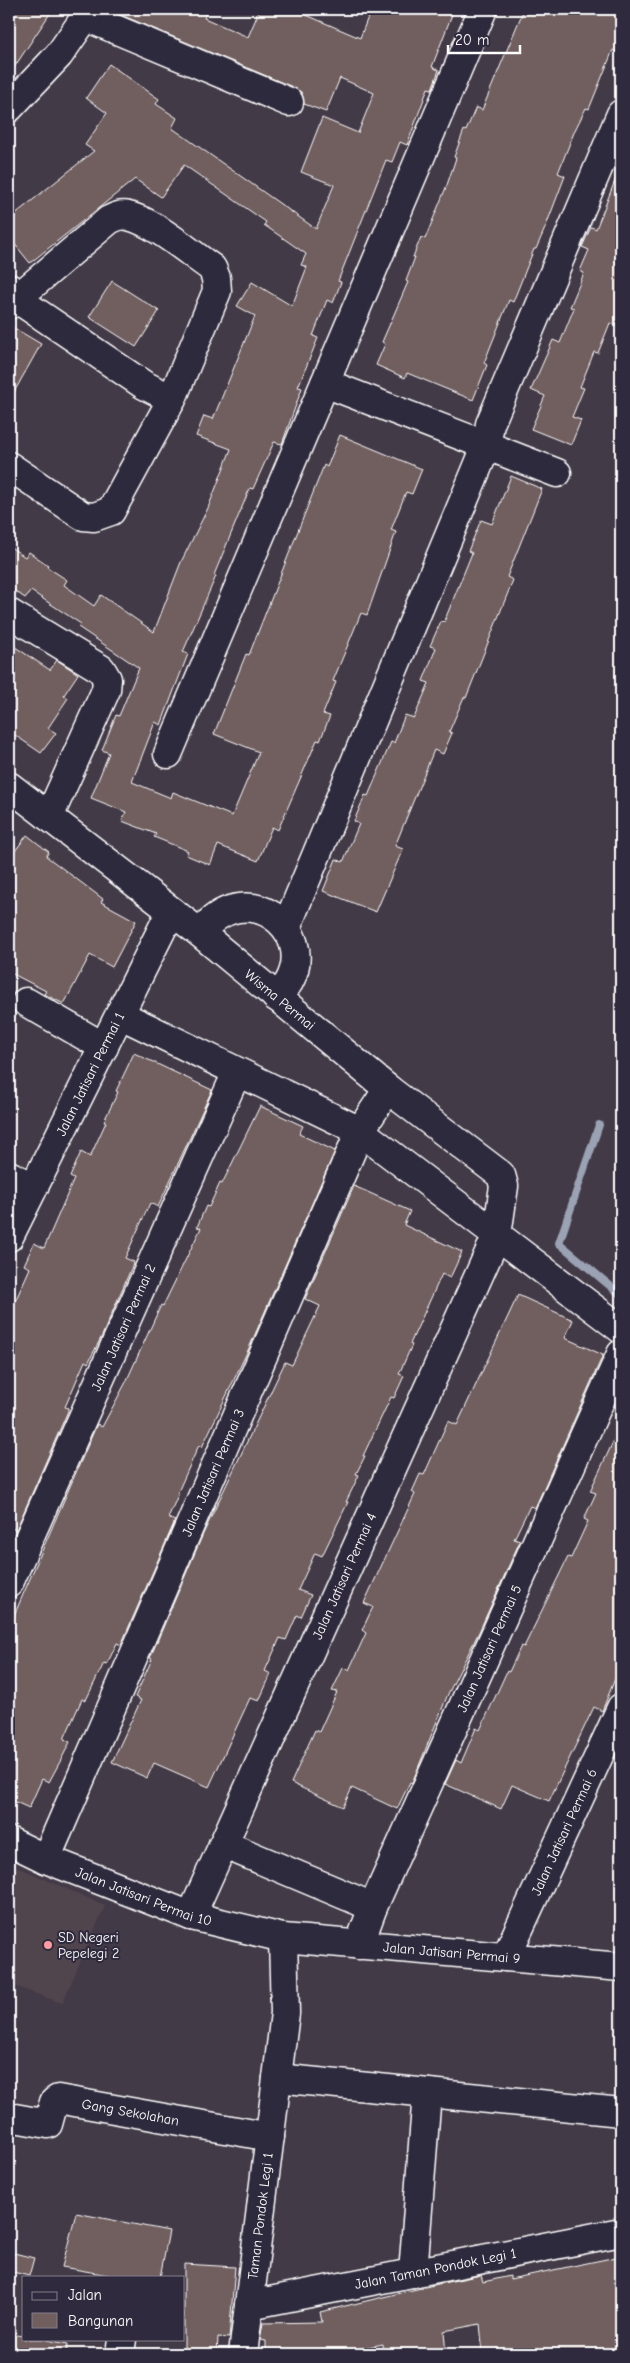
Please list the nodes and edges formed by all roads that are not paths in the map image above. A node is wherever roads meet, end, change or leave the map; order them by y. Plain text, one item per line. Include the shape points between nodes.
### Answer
1 (483, 9) edge
2 (89, 13) edge
3 (289, 102) dead end
4 (9, 108) edge
5 (621, 114) edge
6 (12, 297) edge
7 (325, 383) junction
8 (172, 399) junction
9 (482, 437) junction
10 (9, 466) edge
11 (557, 473) dead end
12 (9, 613) edge
13 (168, 754) dead end
14 (9, 786) edge
15 (50, 817) junction
16 (171, 911) junction
17 (279, 922) junction
18 (200, 934) junction
19 (276, 997) junction
20 (26, 1002) dead end
21 (121, 1015) junction
22 (104, 1047) junction
23 (237, 1072) junction
24 (388, 1090) junction
25 (360, 1131) junction
26 (21, 1181) edge
27 (497, 1235) junction
28 (9, 1237) edge
29 (621, 1329) edge
30 (621, 1354) edge
31 (9, 1583) edge
32 (621, 1708) edge
33 (9, 1841) edge
34 (223, 1844) junction
35 (46, 1859) junction
36 (373, 1907) junction
37 (191, 1916) junction
38 (283, 1938) junction
39 (359, 1945) junction
40 (506, 1957) junction
41 (621, 1967) edge
42 (277, 2078) junction
43 (427, 2093) junction
44 (621, 2112) edge
45 (9, 2117) edge
46 (270, 2137) junction
47 (621, 2232) edge
48 (413, 2274) junction
49 (249, 2305) junction
50 (122, 2340) edge
51 (120, 2354) edge
52 (243, 2354) edge

1 - 7 street
2 - 3 street
2 - 4 street via 59,55
5 - 9 street
6 - 8 street via 144,385
6 - 8 street via 109,220 119,215 145,222 212,268 216,278 217,291
7 - 9 street
7 - 13 street
8 - 10 street via 112,511 103,515 83,516
9 - 11 street
9 - 17 street
12 - 15 street via 101,669 107,679 106,690
14 - 15 street, Wisma Permai
15 - 16 street, Wisma Permai
16 - 18 street, Wisma Permai
16 - 21 street, Jalan Jatisari Permai 1
17 - 18 street via 257,908 240,907 224,911 210,920
17 - 19 street via 294,946 294,964 288,982
18 - 19 street, Wisma Permai
19 - 24 street, Wisma Permai
20 - 22 street
21 - 22 street, Jalan Jatisari Permai 1
21 - 23 street
22 - 26 street, Jalan Jatisari Permai 1
23 - 25 street
23 - 31 street, Jalan Jatisari Permai 2
24 - 25 street, Jalan Jatisari Permai 3
24 - 27 street, Wisma Permai via 501,1174 504,1186
25 - 27 street
25 - 35 street, Jalan Jatisari Permai 3
26 - 28 street, Jalan Jatisari Permai 1
27 - 29 street
27 - 34 street, Jalan Jatisari Permai 4
30 - 36 street, Jalan Jatisari Permai 5
32 - 40 street, Jalan Jatisari Permai 6
33 - 35 street, Jalan Jatisari Permai 10
34 - 36 street
34 - 37 street, Jalan Jatisari Permai 4
35 - 37 street, Jalan Jatisari Permai 10
36 - 39 street, Jalan Jatisari Permai 5
37 - 38 street, Jalan Jatisari Permai 10
38 - 39 street, Jalan Jatisari Permai 9
38 - 42 street, Taman Pondok Legi 1 via 285,2013
39 - 40 street, Jalan Jatisari Permai 9
40 - 41 street, Jalan Jatisari Permai 9
42 - 43 street
42 - 46 street, Taman Pondok Legi 1
43 - 44 street
43 - 48 street
45 - 46 street, Gang Sekolahan via 48,2124 54,2102 58,2099
46 - 49 street, Taman Pondok Legi 1
47 - 48 street, Jalan Taman Pondok Legi 1
48 - 49 street, Jalan Taman Pondok Legi 1
49 - 52 street, Taman Pondok Legi 1
50 - 51 street

